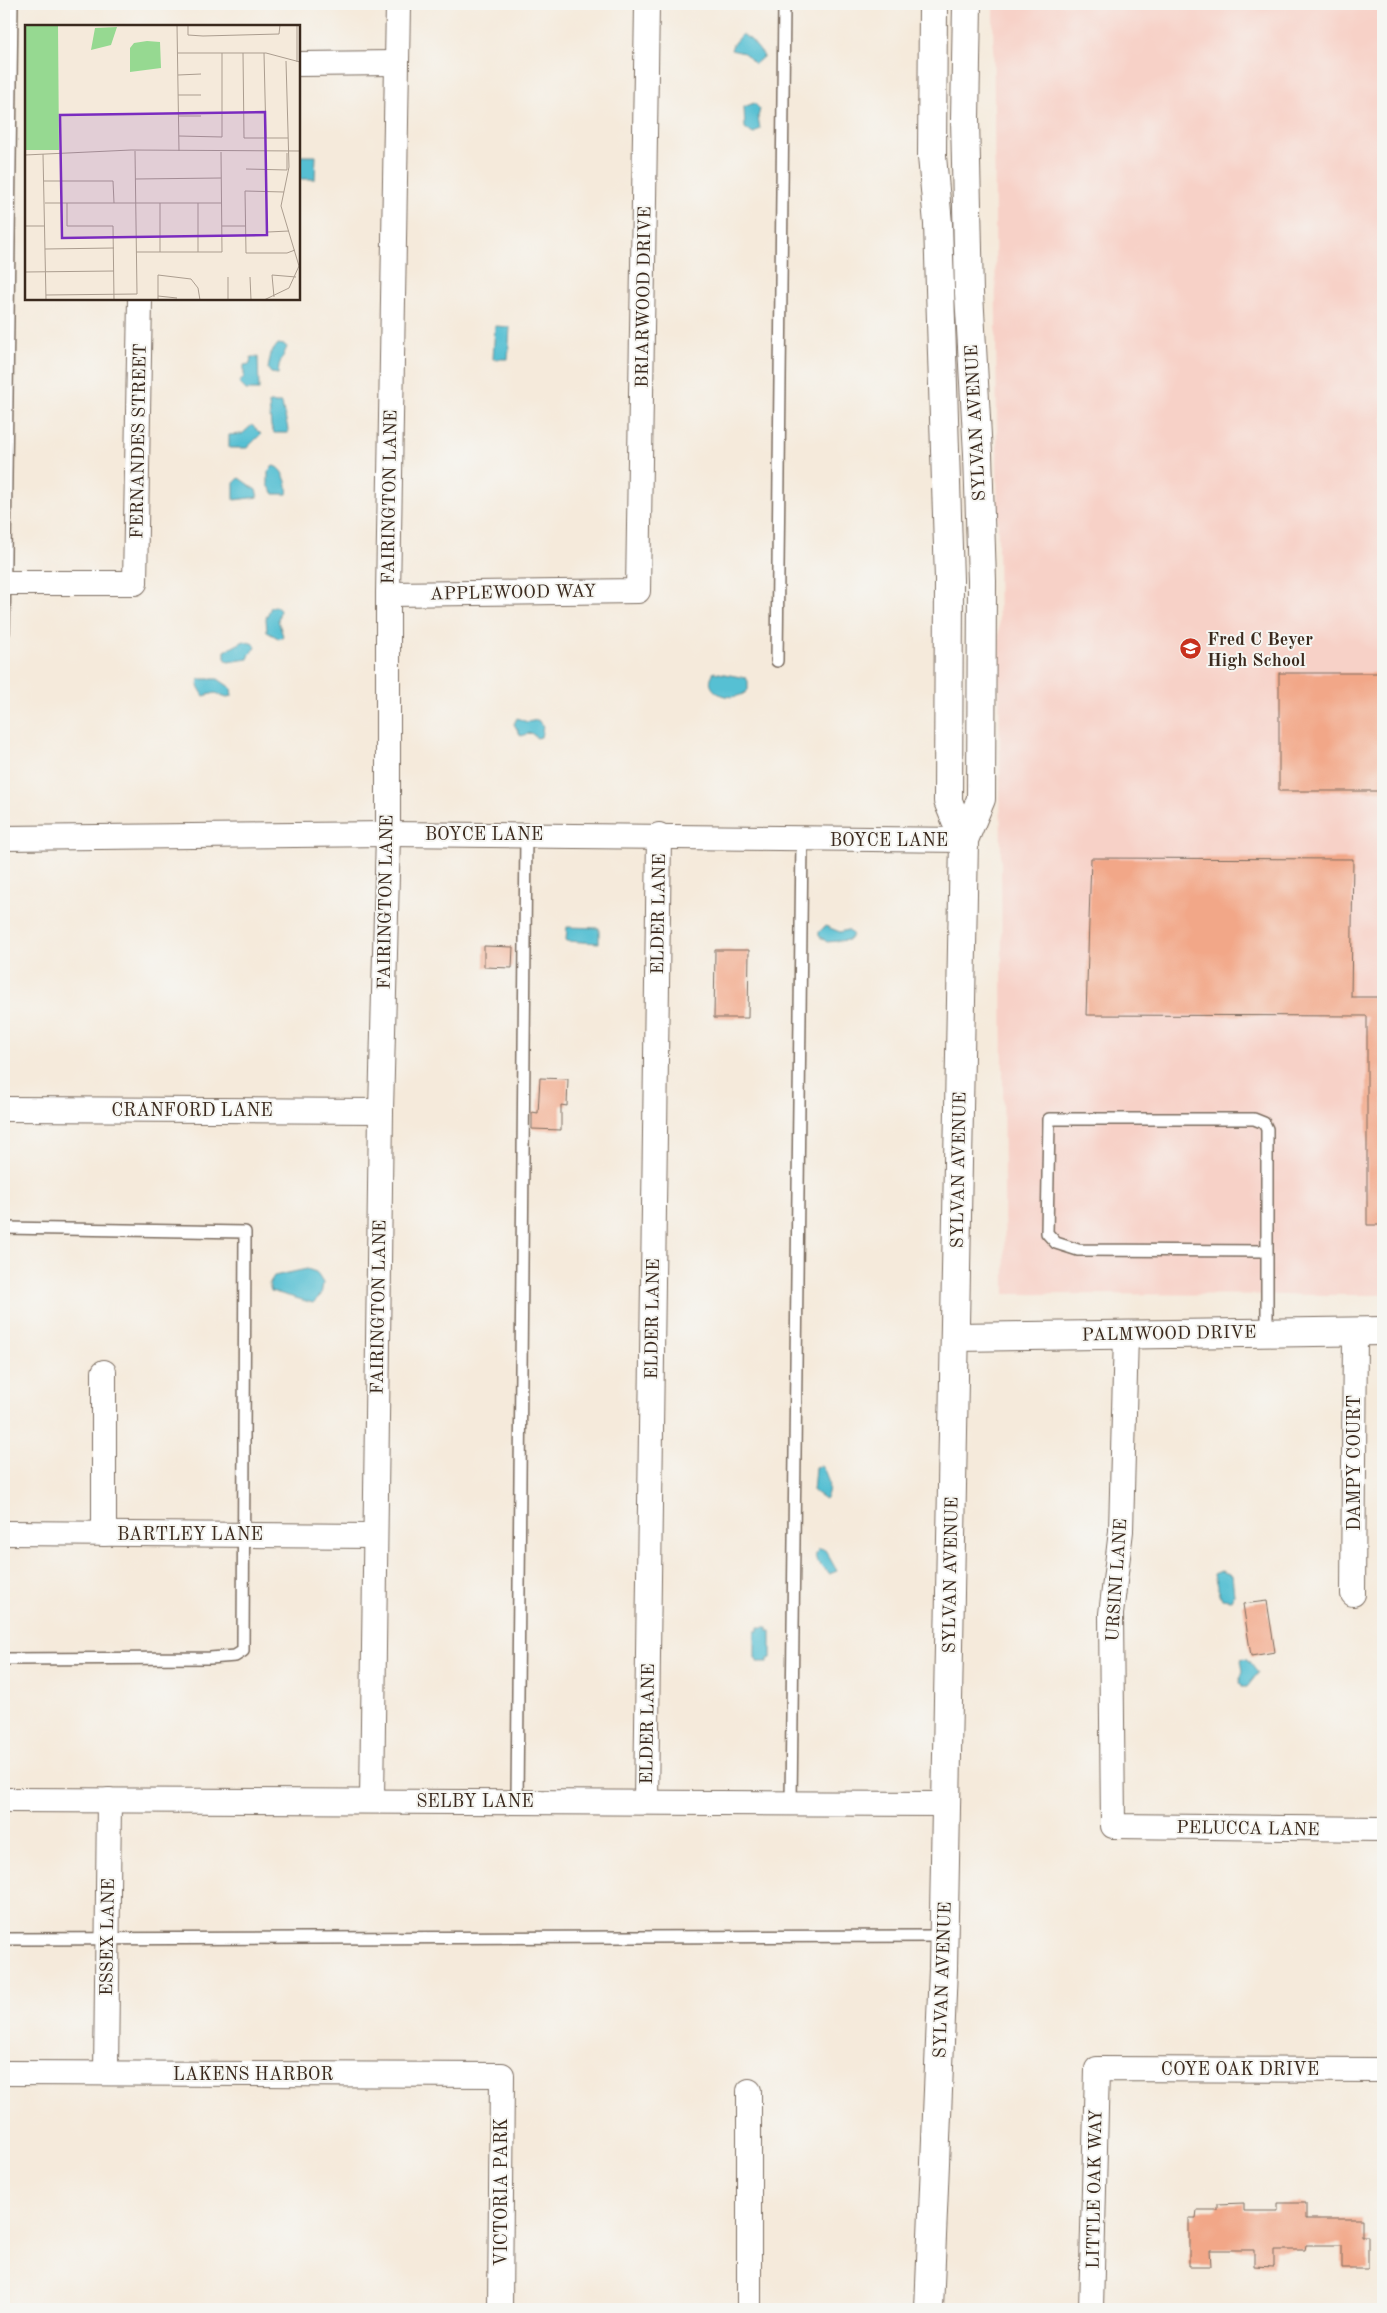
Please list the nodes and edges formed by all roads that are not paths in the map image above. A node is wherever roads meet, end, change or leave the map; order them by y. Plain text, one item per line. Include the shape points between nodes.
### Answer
1 (12, 4) edge
2 (398, 4) edge
3 (647, 4) edge
4 (784, 4) edge
5 (933, 4) edge
6 (967, 4) edge
7 (396, 63) junction
8 (300, 64) edge
9 (140, 300) edge
10 (4, 583) edge
11 (638, 591) joint
12 (388, 594) junction
13 (4, 632) edge
14 (777, 661) dead end
15 (388, 834) junction
16 (526, 835) junction
17 (658, 835) junction
18 (4, 838) edge
19 (802, 840) junction
20 (964, 840) junction
21 (4, 1109) edge
22 (381, 1111) junction
23 (4, 1228) edge
24 (1267, 1251) junction
25 (1355, 1331) junction
26 (1383, 1331) edge
27 (1266, 1332) junction
28 (1126, 1334) junction
29 (956, 1337) junction
30 (104, 1372) dead end
31 (4, 1533) edge
32 (104, 1534) junction
33 (243, 1535) junction
34 (375, 1536) junction
35 (1353, 1594) dead end
36 (4, 1659) edge
37 (4, 1800) edge
38 (109, 1800) junction
39 (372, 1800) junction
40 (517, 1801) junction
41 (646, 1802) junction
42 (791, 1803) junction
43 (945, 1804) junction
44 (1113, 1826) joint
45 (1383, 1829) edge
46 (944, 1936) junction
47 (4, 1939) edge
48 (108, 1940) junction
49 (1097, 2069) joint
50 (1383, 2070) edge
51 (4, 2073) edge
52 (106, 2073) junction
53 (502, 2075) joint
54 (749, 2090) dead end
55 (500, 2309) edge
56 (749, 2309) edge
57 (929, 2309) edge
58 (1091, 2309) edge

1 - 10 lane
2 - 7 street, FAIRINGTON LANE
3 - 11 street, BRIARWOOD DRIVE
4 - 14 lane
5 - 20 main road, SYLVAN AVENUE via 932,156 938,224 949,580 948,801
6 - 20 main road, SYLVAN AVENUE via 965,119 969,293 982,590 981,799
7 - 8 street
7 - 12 street, FAIRINGTON LANE
9 - 10 street, FERNANDES STREET via 135,583
10 - 13 lane
11 - 12 street, APPLEWOOD WAY
12 - 15 street, FAIRINGTON LANE
15 - 16 street, BOYCE LANE
15 - 18 street, BOYCE LANE
15 - 22 street, FAIRINGTON LANE
16 - 17 street, BOYCE LANE
16 - 40 lane
17 - 19 street, BOYCE LANE
17 - 41 street, ELDER LANE
19 - 20 street, BOYCE LANE
19 - 42 lane
20 - 29 main road, SYLVAN AVENUE
21 - 22 street, CRANFORD LANE
22 - 34 street, FAIRINGTON LANE
23 - 33 lane via 245,1232
24 - 24 lane via 1267,1129 1264,1123 1254,1119 1049,1119 1047,1232 1056,1243 1078,1250
24 - 27 lane
25 - 26 main road, PALMWOOD DRIVE
25 - 27 main road, PALMWOOD DRIVE
25 - 35 street, DAMPY COURT
27 - 28 main road, PALMWOOD DRIVE
28 - 29 main road, PALMWOOD DRIVE
28 - 44 street, URSINI LANE via 1121,1531 1112,1614
29 - 43 main road, SYLVAN AVENUE
30 - 32 street
31 - 32 street, BARTLEY LANE
32 - 33 street, BARTLEY LANE
33 - 34 street, BARTLEY LANE
33 - 36 lane via 244,1638 243,1651 235,1656
34 - 39 street, FAIRINGTON LANE
37 - 38 street, SELBY LANE
38 - 39 street, SELBY LANE
38 - 48 street, ESSEX LANE
39 - 40 street, SELBY LANE
40 - 41 street, SELBY LANE
41 - 42 street, SELBY LANE
42 - 43 street, SELBY LANE
43 - 46 main road, SYLVAN AVENUE
44 - 45 street, PELUCCA LANE
46 - 48 lane
46 - 57 main road, SYLVAN AVENUE
47 - 48 lane
48 - 52 street, ESSEX LANE
49 - 50 street, COYE OAK DRIVE
49 - 58 street, LITTLE OAK WAY
51 - 52 street, LAKENS HARBOR
52 - 53 street, LAKENS HARBOR
53 - 55 street, VICTORIA PARK
54 - 56 street

